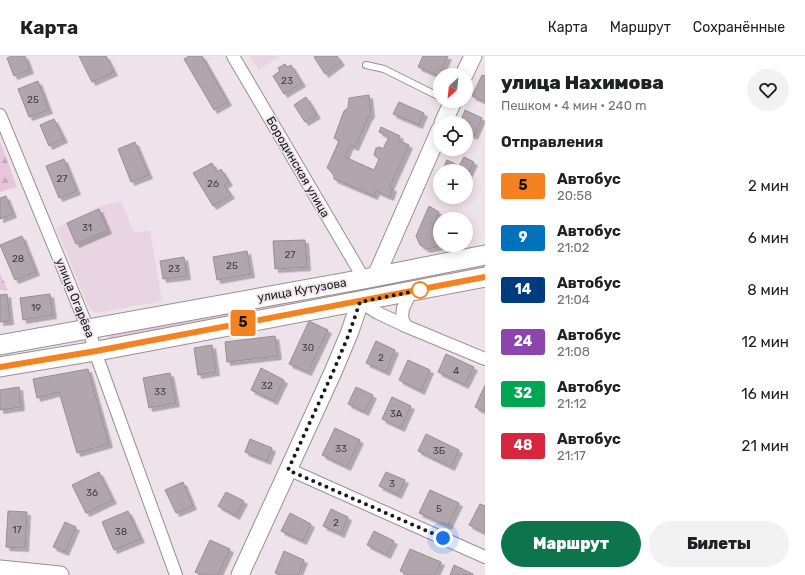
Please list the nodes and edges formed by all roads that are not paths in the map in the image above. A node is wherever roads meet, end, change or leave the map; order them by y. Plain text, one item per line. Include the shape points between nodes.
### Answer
1 (233, 56) edge
2 (473, 56) edge
3 (366, 65) dead end
4 (467, 68) edge
5 (433, 94) edge
6 (0, 115) edge
7 (433, 145) edge
8 (485, 255) edge
9 (485, 277) edge
10 (370, 278) junction
11 (411, 292) junction
12 (360, 302) junction
13 (405, 326) junction
14 (88, 329) junction
15 (0, 345) edge
16 (96, 351) junction
17 (485, 359) edge
18 (0, 367) edge
19 (288, 470) junction
20 (485, 557) edge
21 (0, 569) edge
22 (60, 575) edge
23 (176, 575) edge
24 (240, 575) edge

1 - 10 street, Бородинская улица
2 - 4 street
3 - 5 lane via 384,69
6 - 14 street, улица Огарёва
7 - 10 street
8 - 10 main road, улица Кутузова
9 - 11 main road, улица Кутузова
10 - 14 main road, улица Кутузова
11 - 12 main road, улица Кутузова
11 - 13 street via 403,308
12 - 13 street
12 - 16 main road, улица Кутузова
12 - 19 street via 336,366
13 - 17 street
14 - 15 main road, улица Кутузова
14 - 16 street, улица Огарёва
16 - 18 main road, улица Кутузова
16 - 23 street, улица Огарёва
19 - 20 street
19 - 24 street
21 - 22 street

